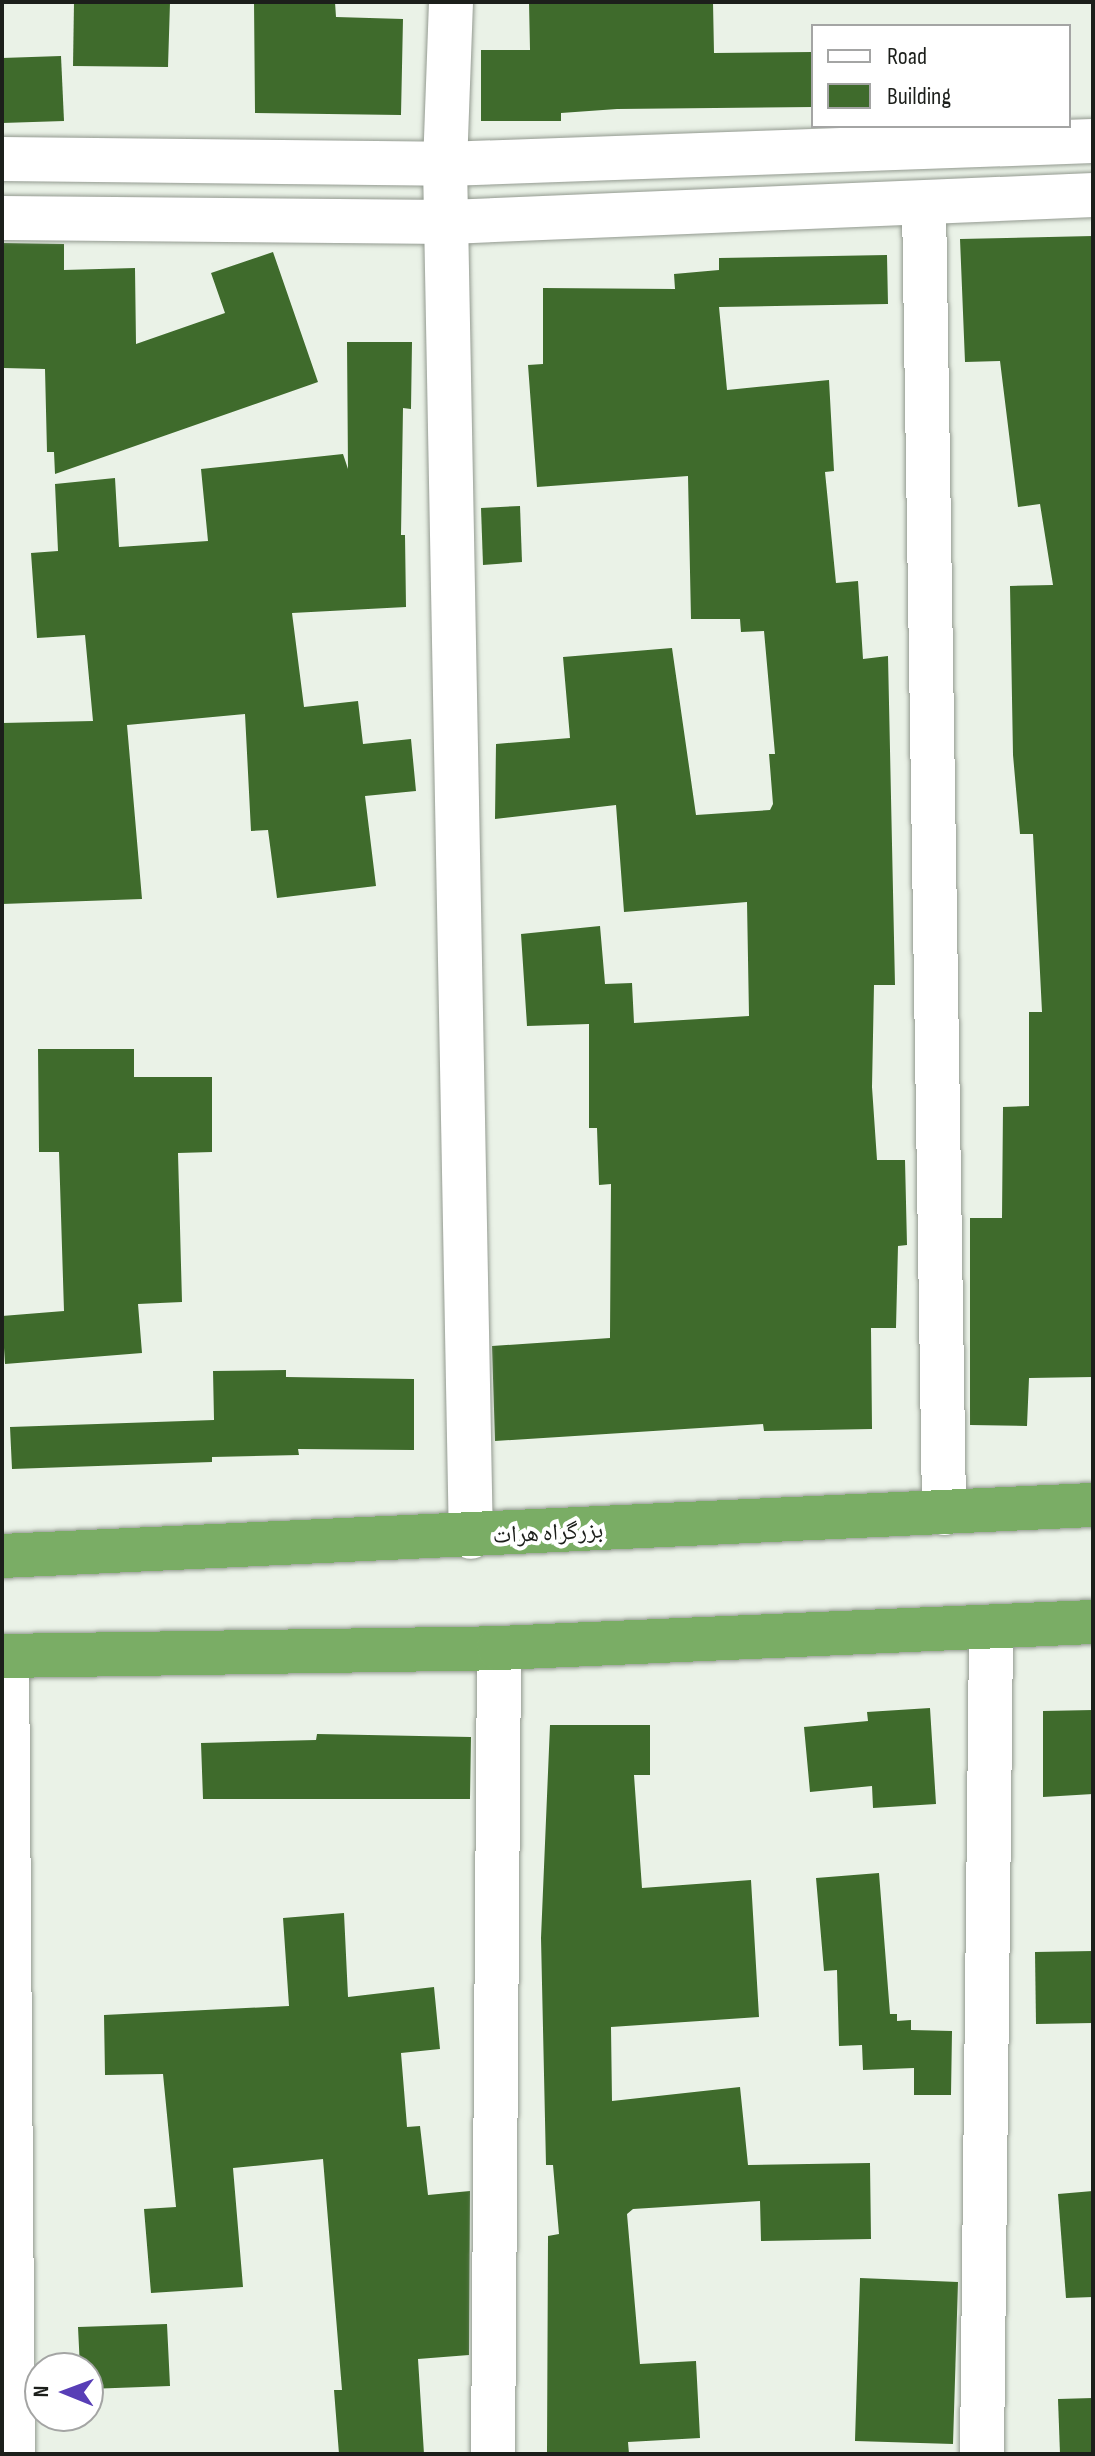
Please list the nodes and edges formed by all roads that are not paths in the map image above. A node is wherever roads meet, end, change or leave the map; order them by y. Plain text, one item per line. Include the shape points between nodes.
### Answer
1 (451, 2) edge
2 (1093, 141) edge
3 (2, 159) edge
4 (445, 164) junction
5 (1093, 195) edge
6 (924, 204) junction
7 (2, 218) edge
8 (449, 222) junction
9 (1093, 1505) edge
10 (944, 1513) junction
11 (471, 1537) junction
12 (2, 1556) edge
13 (1093, 1622) edge
14 (991, 1629) junction
15 (499, 1648) junction
16 (4, 1656) edge
17 (13, 2454) edge
18 (493, 2454) edge
19 (982, 2454) edge

1 - 4 street
2 - 4 street
3 - 4 street
4 - 8 street
5 - 6 street
6 - 8 street
6 - 10 street
7 - 8 street
8 - 11 street
9 - 10 highway, بزرگراه هرات
10 - 11 highway, بزرگراه هرات
11 - 12 highway, بزرگراه هرات
13 - 14 highway
14 - 15 highway
14 - 19 street
15 - 16 highway
15 - 18 street
16 - 17 street

